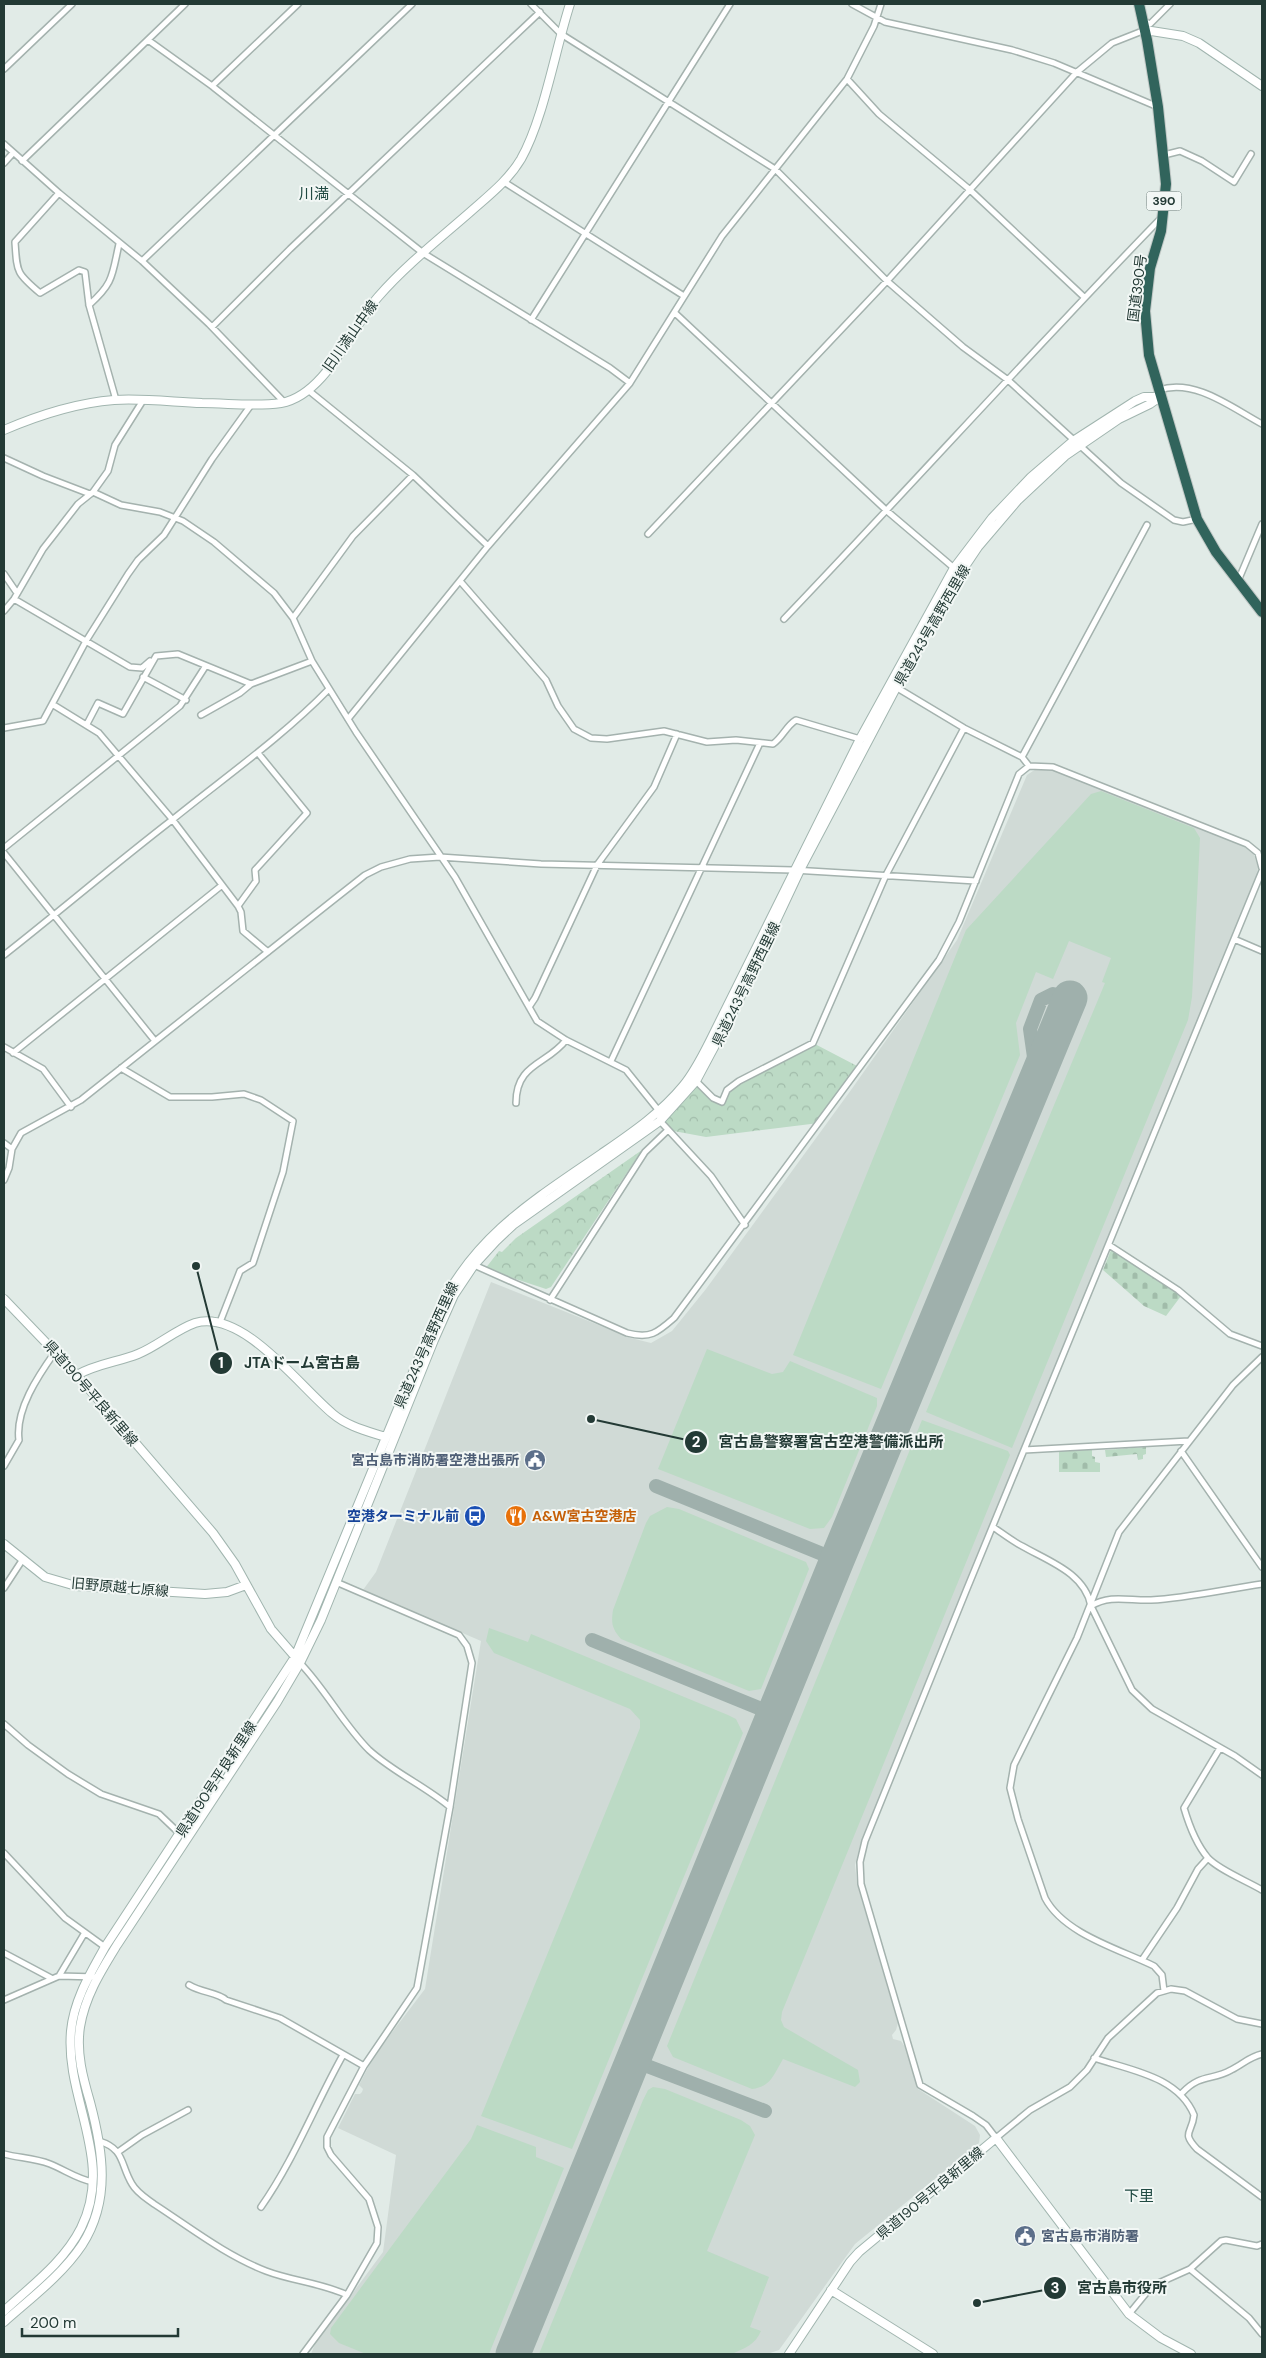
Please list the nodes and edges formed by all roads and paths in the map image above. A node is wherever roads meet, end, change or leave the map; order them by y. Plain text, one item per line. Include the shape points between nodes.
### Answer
1 (72, 4) edge
2 (185, 4) edge
3 (298, 4) edge
4 (412, 4) edge
5 (531, 4) edge
6 (570, 4) edge
7 (730, 4) edge
8 (852, 4) edge
9 (881, 4) edge
10 (1138, 4) edge
11 (1170, 4) edge
12 (540, 12) junction
13 (877, 18) junction
14 (1144, 25) junction
15 (561, 34) junction
16 (148, 40) junction
17 (4, 69) edge
18 (1077, 72) junction
19 (847, 79) junction
20 (212, 86) junction
21 (1262, 86) edge
22 (670, 101) junction
23 (1158, 107) junction
24 (274, 136) junction
25 (4, 144) edge
26 (13, 153) junction
27 (1251, 154) dead end
28 (1164, 155) junction
29 (22, 161) junction
30 (4, 163) edge
31 (775, 169) junction
32 (504, 182) junction
33 (970, 189) junction
34 (59, 193) junction
35 (348, 194) junction
36 (1163, 216) junction
37 (586, 234) junction
38 (119, 244) junction
39 (423, 253) junction
40 (142, 262) junction
41 (887, 281) junction
42 (684, 296) junction
43 (1084, 297) junction
44 (89, 304) junction
45 (675, 312) junction
46 (531, 320) junction
47 (212, 327) junction
48 (1008, 380) junction
49 (630, 382) junction
50 (308, 390) junction
51 (1159, 394) junction
52 (116, 400) junction
53 (142, 402) junction
54 (284, 402) junction
55 (251, 405) junction
56 (770, 405) junction
57 (1262, 424) edge
58 (4, 430) edge
59 (1075, 444) junction
60 (4, 458) edge
61 (412, 475) junction
62 (92, 493) junction
63 (886, 511) junction
64 (174, 516) junction
65 (1197, 519) junction
66 (1262, 524) edge
67 (1147, 525) dead end
68 (648, 534) dead end
69 (488, 546) junction
70 (954, 568) junction
71 (4, 574) edge
72 (460, 581) junction
73 (1238, 581) junction
74 (17, 593) junction
75 (14, 600) junction
76 (4, 612) edge
77 (1262, 612) edge
78 (293, 618) junction
79 (784, 619) dead end
80 (86, 640) junction
81 (156, 656) junction
82 (312, 661) junction
83 (205, 667) junction
84 (143, 677) junction
85 (251, 684) junction
86 (892, 686) junction
87 (329, 689) junction
88 (186, 700) junction
89 (52, 704) junction
90 (201, 715) dead end
91 (348, 719) junction
92 (87, 724) junction
93 (4, 728) edge
94 (964, 728) junction
95 (677, 734) junction
96 (860, 739) junction
97 (760, 743) junction
98 (258, 753) junction
99 (1022, 757) junction
100 (118, 758) junction
101 (1029, 766) junction
102 (172, 819) junction
103 (4, 848) edge
104 (4, 854) edge
105 (440, 857) junction
106 (597, 865) junction
107 (700, 868) junction
108 (797, 870) junction
109 (1262, 870) edge
110 (886, 875) junction
111 (976, 881) junction
112 (221, 886) junction
113 (238, 906) junction
114 (54, 916) junction
115 (1234, 939) junction
116 (1262, 951) edge
117 (268, 952) junction
118 (4, 955) edge
119 (104, 978) junction
120 (529, 1007) junction
121 (566, 1040) junction
122 (155, 1042) junction
123 (4, 1047) edge
124 (13, 1053) junction
125 (611, 1061) junction
126 (121, 1068) junction
127 (696, 1081) junction
128 (516, 1103) dead end
129 (71, 1107) junction
130 (659, 1111) junction
131 (660, 1121) junction
132 (668, 1130) junction
133 (4, 1143) edge
134 (12, 1149) junction
135 (4, 1180) edge
136 (745, 1225) junction
137 (1109, 1245) junction
138 (474, 1265) junction
139 (4, 1299) edge
140 (550, 1300) junction
141 (220, 1322) junction
142 (1262, 1346) edge
143 (55, 1352) junction
144 (1262, 1357) edge
145 (77, 1375) junction
146 (385, 1437) junction
147 (1189, 1441) junction
148 (1024, 1450) junction
149 (1181, 1451) junction
150 (4, 1466) edge
151 (993, 1527) junction
152 (4, 1544) edge
153 (23, 1559) junction
154 (1262, 1567) edge
155 (336, 1582) junction
156 (1262, 1584) edge
157 (246, 1585) junction
158 (4, 1588) edge
159 (1091, 1606) junction
160 (298, 1660) junction
161 (4, 1724) edge
162 (1220, 1748) junction
163 (1262, 1775) edge
164 (450, 1807) junction
165 (180, 1835) junction
166 (4, 1853) edge
167 (1208, 1858) junction
168 (1262, 1889) edge
169 (84, 1934) junction
170 (105, 1947) junction
171 (4, 1953) edge
172 (1142, 1960) junction
173 (59, 1976) junction
174 (93, 1976) junction
175 (51, 1978) junction
176 (189, 1985) dead end
177 (1164, 1991) junction
178 (4, 2000) edge
179 (1262, 2024) edge
180 (1262, 2054) edge
181 (343, 2055) junction
182 (1094, 2058) junction
183 (364, 2066) junction
184 (1182, 2093) junction
185 (188, 2110) dead end
186 (996, 2138) junction
187 (99, 2141) junction
188 (118, 2152) junction
189 (4, 2154) edge
190 (93, 2182) junction
191 (1262, 2197) edge
192 (261, 2207) dead end
193 (1262, 2244) edge
194 (1190, 2270) junction
195 (831, 2290) junction
196 (347, 2295) junction
197 (4, 2311) edge
198 (1129, 2314) junction
199 (4, 2322) edge
200 (1262, 2334) edge
201 (303, 2354) edge
202 (789, 2354) edge
203 (933, 2354) edge
204 (1190, 2354) edge

1 - 17 street
2 - 16 street
3 - 20 street
4 - 24 street
5 - 12 street
6 - 15 main road, 旧川満山中線
7 - 22 street
8 - 13 street
9 - 13 street
10 - 14 highway, 国道390号 / 390
11 - 14 street via 1150,24
12 - 15 street
12 - 35 street
13 - 18 street via 912,29 1012,50
13 - 19 street
14 - 18 street via 1112,43
14 - 21 main road via 1199,43
14 - 23 highway, 国道390号 / 390
15 - 22 street
15 - 32 main road, 旧川満山中線 via 531,136 521,158
16 - 20 street
16 - 29 street
18 - 23 street
18 - 33 street
19 - 31 street
19 - 33 street via 880,114
20 - 24 street
22 - 31 street
22 - 37 street
23 - 28 highway, 国道390号 / 390
24 - 35 street
24 - 40 street
25 - 26 street
26 - 29 street
26 - 30 street
27 - 28 street via 1234,182 1180,150
28 - 36 highway, 国道390号 / 390
29 - 34 street
31 - 41 street
31 - 42 street via 722,236
32 - 37 street
32 - 39 main road, 旧川満山中線
33 - 41 street
33 - 43 street
34 - 38 street
34 - 44 street via 15,242 17,269 40,293 79,270 85,272
35 - 39 street
35 - 47 street
36 - 43 street
36 - 51 highway, 国道390号 / 390 via 1150,268 1145,311 1147,347
37 - 42 street
37 - 46 street
38 - 40 street
38 - 44 street via 111,281
39 - 46 street
39 - 50 main road, 旧川満山中線 via 379,296 320,379
40 - 47 street
41 - 48 street via 963,347
41 - 56 street
42 - 45 street
43 - 48 street
44 - 52 street
45 - 49 street
45 - 56 street
46 - 49 street
47 - 54 street
48 - 59 street
48 - 63 street
49 - 69 street
50 - 54 main road, 旧川満山中線
50 - 61 street
51 - 57 street via 1166,388 1191,388
51 - 59 main road, 県道243号高野西里線 via 1135,401
51 - 65 highway, 国道390号 / 390
52 - 53 main road, 旧川満山中線
52 - 58 main road, 旧川満山中線 via 52,411
53 - 55 main road, 旧川満山中線
53 - 62 street via 115,445 108,470
54 - 55 main road, 旧川満山中線
55 - 64 street
56 - 63 street
56 - 68 street
59 - 65 street via 1120,483 1161,512 1182,522
59 - 70 main road, 県道243号高野西里線 via 1011,497
59 - 86 main road, 県道243号高野西里線 via 1018,500 978,547
60 - 62 street
61 - 69 street
61 - 78 street via 353,536
62 - 64 street via 121,505
62 - 74 street via 78,504 47,542
63 - 70 street
63 - 79 street
64 - 78 street via 214,542 274,593
64 - 80 street via 164,535 128,574
65 - 73 highway, 国道390号 / 390
66 - 73 street
67 - 99 street
69 - 72 street
70 - 86 main road, 県道243号高野西里線
71 - 74 street
72 - 91 street
72 - 95 street via 546,680 574,729 591,738 607,739 664,731
73 - 77 highway, 国道390号 / 390
74 - 75 street
75 - 76 street
75 - 80 street
78 - 82 street
80 - 81 street via 130,667 142,668
80 - 89 street
81 - 83 street via 178,654
81 - 84 street
82 - 85 street
82 - 87 street
83 - 85 street
83 - 88 street
84 - 88 street
84 - 92 street via 124,714 98,703
85 - 90 street
86 - 94 street
86 - 96 main road, 県道243号高野西里線
86 - 108 main road, 県道243号高野西里線
87 - 91 street
87 - 98 street
88 - 100 street
89 - 92 street
89 - 93 street via 42,720
91 - 105 street
92 - 100 street via 99,733
94 - 99 street
94 - 110 street
95 - 97 street via 707,742 736,740
95 - 106 street via 654,787
96 - 97 street via 796,720 773,744
96 - 108 main road, 県道243号高野西里線
97 - 107 street
98 - 102 street
98 - 113 street via 306,813 255,870 256,881
99 - 101 street
100 - 102 street
100 - 103 street
101 - 109 street via 1053,767 1247,844 1258,853
101 - 111 street via 1019,774
102 - 112 street
102 - 114 street
104 - 114 street
105 - 106 street
105 - 117 street via 398,862 364,875
105 - 120 street via 483,923
106 - 107 street
106 - 120 street
107 - 108 street
107 - 125 street
108 - 110 street
108 - 127 main road, 県道243号高野西里線 via 732,1015
108 - 130 main road, 県道243号高野西里線 via 701,1059 682,1087
109 - 115 street
110 - 111 street
110 - 127 street via 813,1043 739,1081 727,1090 722,1102 713,1098
111 - 136 street via 938,960
112 - 113 street
112 - 119 street
113 - 117 street via 243,930
114 - 118 street
114 - 119 street
115 - 116 street
115 - 137 street
117 - 122 street
119 - 122 street
119 - 124 street
120 - 121 street via 537,1021
121 - 125 street
121 - 128 street via 561,1048 521,1077
122 - 126 street
123 - 124 street
124 - 129 street via 43,1069
125 - 130 street via 626,1070
126 - 129 street
126 - 141 street via 170,1097 212,1098 244,1094 261,1100 293,1121 283,1172 253,1263 240,1271
127 - 131 main road, 県道243号高野西里線
129 - 134 street via 21,1133
130 - 131 street
130 - 146 main road, 県道243号高野西里線 via 509,1220 476,1250 446,1294
131 - 132 street
131 - 138 main road, 県道243号高野西里線 via 513,1225
132 - 136 street via 711,1176
132 - 140 street via 645,1152
133 - 134 street
134 - 135 street
136 - 140 street via 674,1318 659,1332 644,1335 626,1333
137 - 142 street via 1178,1290 1230,1334
137 - 148 street
138 - 140 street
138 - 155 main road, 県道243号高野西里線 via 442,1320
139 - 143 main road, 県道190号平良新里線
141 - 145 main road via 196,1323 137,1354 88,1368
141 - 146 main road via 252,1338 334,1415 353,1426
143 - 145 main road, 県道190号平良新里線
143 - 150 street via 19,1416 20,1440
144 - 147 street via 1233,1385
145 - 157 main road, 県道190号平良新里線 via 225,1548
146 - 160 main road, 県道243号高野西里線
147 - 148 street
147 - 149 street
148 - 151 street
149 - 154 street
149 - 159 street via 1119,1532
151 - 159 street via 1070,1573 1089,1594
151 - 186 street via 865,1842 859,1870 920,2085 986,2125
152 - 153 main road, 旧野原越七原線
153 - 157 main road, 旧野原越七原線 via 45,1577 76,1586 206,1594 227,1592
153 - 158 street
155 - 160 main road, 県道243号高野西里線
155 - 164 street via 442,1626 459,1635 467,1646 472,1663
156 - 159 street via 1151,1600 1116,1598 1098,1601
157 - 160 main road, 県道190号平良新里線 via 271,1629
159 - 162 street via 1132,1690 1152,1709
159 - 172 street via 1014,1765 1010,1788 1051,1910 1068,1925
160 - 164 street via 369,1749
160 - 165 main road, 県道190号平良新里線
160 - 174 main road, 県道190号平良新里線 via 277,1702
161 - 165 street via 68,1774 101,1794 159,1814
162 - 163 street
162 - 167 street via 1184,1808 1193,1835
164 - 183 street via 417,1988
165 - 170 main road, 県道190号平良新里線
166 - 169 street
167 - 168 street
167 - 172 street
169 - 170 street
169 - 173 street
170 - 174 main road, 県道190号平良新里線
171 - 175 street
172 - 177 street via 1162,1975
173 - 174 street
173 - 175 street
174 - 187 main road, 県道190号平良新里線 via 80,2028 80,2046 83,2076
174 - 190 main road, 県道190号平良新里線 via 78,2002 71,2058 92,2150
175 - 178 street
176 - 181 street via 280,2018
177 - 179 street via 1185,1991 1237,2019
177 - 182 street via 1150,1998 1127,2019
180 - 184 street via 1250,2056 1228,2072 1196,2080
181 - 183 street
181 - 192 street via 289,2161
182 - 184 street via 1163,2081
182 - 186 street via 1070,2087 1030,2110
183 - 196 street via 328,2137 327,2146 369,2199 378,2227 378,2243
184 - 191 street via 1194,2115 1188,2134 1190,2141 1197,2150
185 - 188 street
186 - 195 main road, 県道190号平良新里線 via 859,2252
186 - 198 main road, 県道190号平良新里線
187 - 188 street via 111,2144
187 - 199 main road, 県道190号平良新里線 via 102,2190 90,2229 60,2271
188 - 196 street via 132,2184 141,2195 206,2239 265,2271
189 - 190 street via 50,2164
190 - 197 main road, 県道190号平良新里線 via 86,2217 72,2244
193 - 194 street via 1257,2246 1226,2240
194 - 198 street via 1152,2286
194 - 200 street via 1249,2318
195 - 202 main road, 県道190号平良新里線
195 - 203 main road
196 - 201 street
198 - 204 main road, 県道190号平良新里線 via 1161,2338

